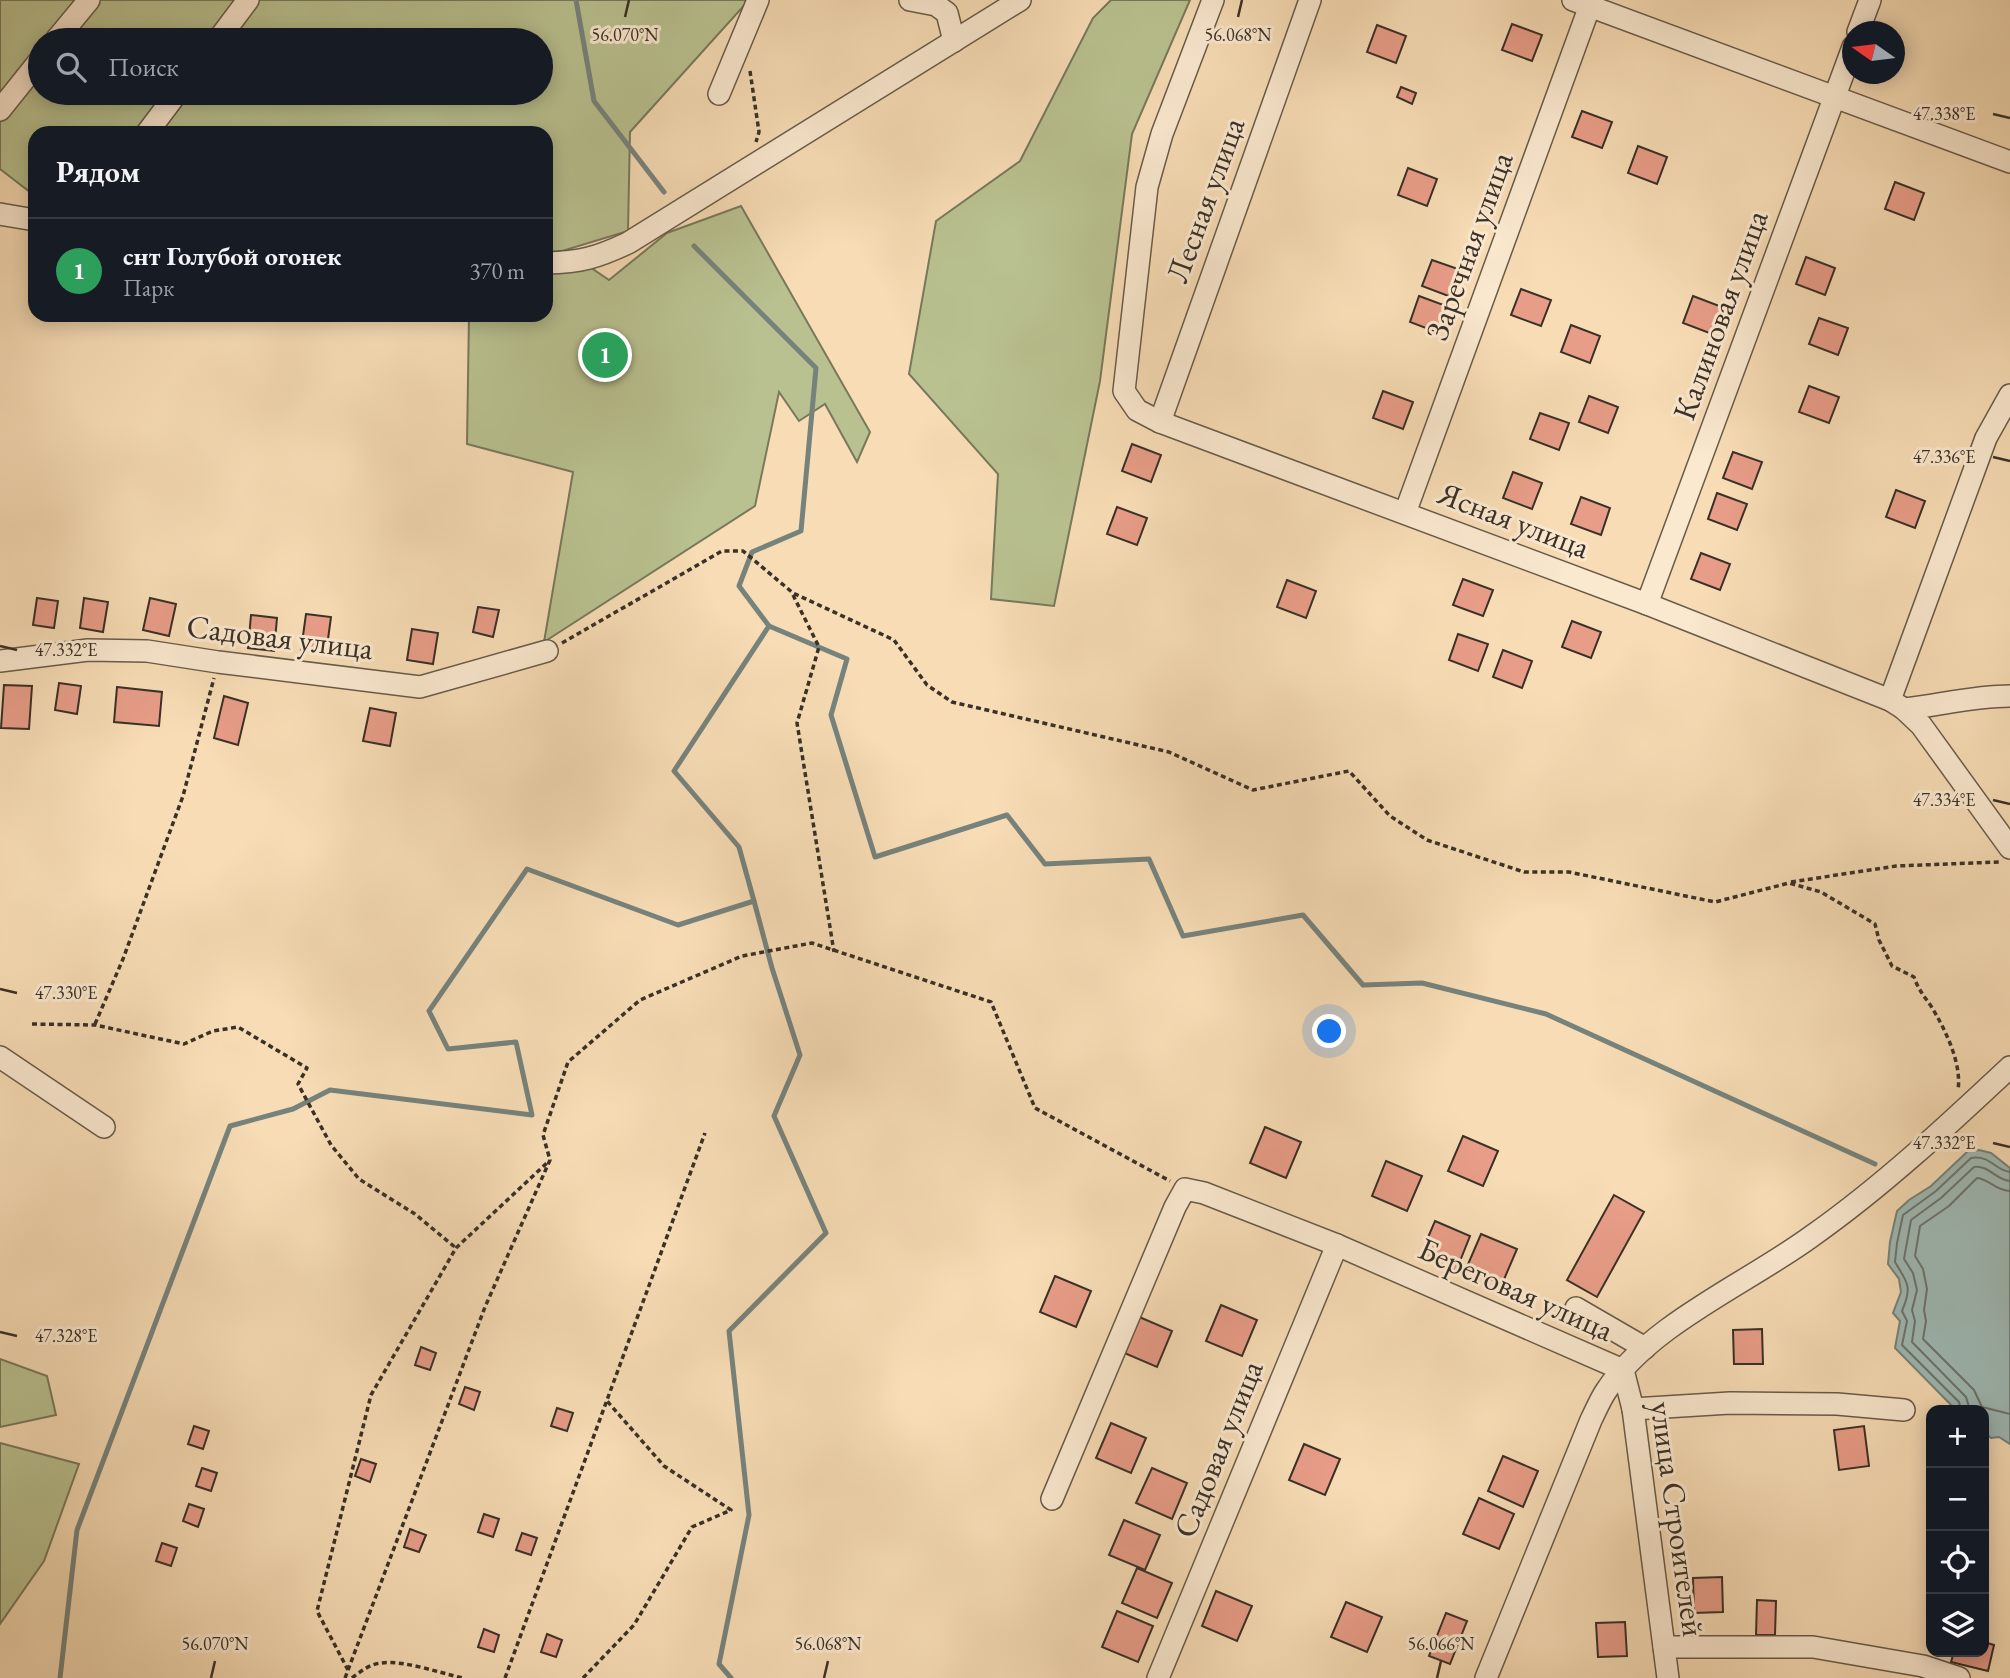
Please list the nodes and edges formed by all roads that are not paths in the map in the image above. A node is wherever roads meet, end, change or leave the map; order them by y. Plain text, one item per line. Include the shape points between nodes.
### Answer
1 (89, 0) edge
2 (248, 0) edge
3 (758, 0) edge
4 (910, 0) edge
5 (1020, 0) edge
6 (1213, 0) edge
7 (1310, 0) edge
8 (1870, 0) edge
9 (1585, 2) edge
10 (954, 7) edge
11 (1862, 21) edge
12 (66, 28) edge
13 (227, 28) edge
14 (954, 41) junction
15 (28, 75) edge
16 (1842, 77) edge
17 (719, 94) dead end
18 (1834, 98) junction
19 (168, 105) edge
20 (0, 110) edge
21 (152, 126) edge
22 (2010, 162) edge
23 (0, 214) edge
24 (28, 219) edge
25 (553, 263) edge
26 (2010, 395) edge
27 (1160, 422) junction
28 (1405, 513) junction
29 (1647, 604) junction
30 (548, 651) road end
31 (0, 661) edge
32 (2010, 696) edge
33 (1897, 704) junction
34 (1949, 704) junction
35 (1937, 746) junction
36 (2010, 848) edge
37 (0, 1057) edge
38 (2010, 1067) edge
39 (104, 1127) dead end
40 (1337, 1245) junction
41 (1576, 1308) dead end
42 (1645, 1348) junction
43 (1623, 1370) junction
44 (1633, 1409) junction
45 (1904, 1410) dead end
46 (1052, 1499) dead end
47 (1664, 1647) junction
48 (1158, 1678) edge
49 (1486, 1678) edge
50 (1668, 1678) edge
51 (1959, 1678) edge

1 - 12 street
2 - 13 street
3 - 17 street
4 - 10 street
5 - 14 street
6 - 27 street, Ясная улица via 1147,187 1124,391 1137,410
7 - 27 street, Лесная улица
8 - 11 street
9 - 18 street
9 - 28 street, Заречная улица
10 - 14 street
14 - 25 street via 628,243 598,258
15 - 20 street
16 - 18 street, Калиновая улица
18 - 22 street
18 - 29 street, Калиновая улица
19 - 21 street
23 - 24 street
26 - 33 street via 1986,438
27 - 28 street, Ясная улица
28 - 29 street, Ясная улица
29 - 33 street, Ясная улица
30 - 31 street, Садовая улица via 420,687 147,651 88,650
32 - 34 street via 1982,696
33 - 34 street
33 - 35 street
34 - 35 street via 1936,729
35 - 36 street
37 - 39 street
38 - 42 street via 1860,1201
40 - 43 street, Береговая улица
40 - 46 street, Береговая улица via 1185,1189
40 - 48 street, Садовая улица
41 - 42 street
42 - 43 street
43 - 44 street, улица Строителей
43 - 49 street, Береговая улица via 1591,1420
44 - 45 street via 1730,1403
44 - 47 street, улица Строителей
47 - 50 street, улица Строителей
47 - 51 street via 1813,1647 1923,1666

